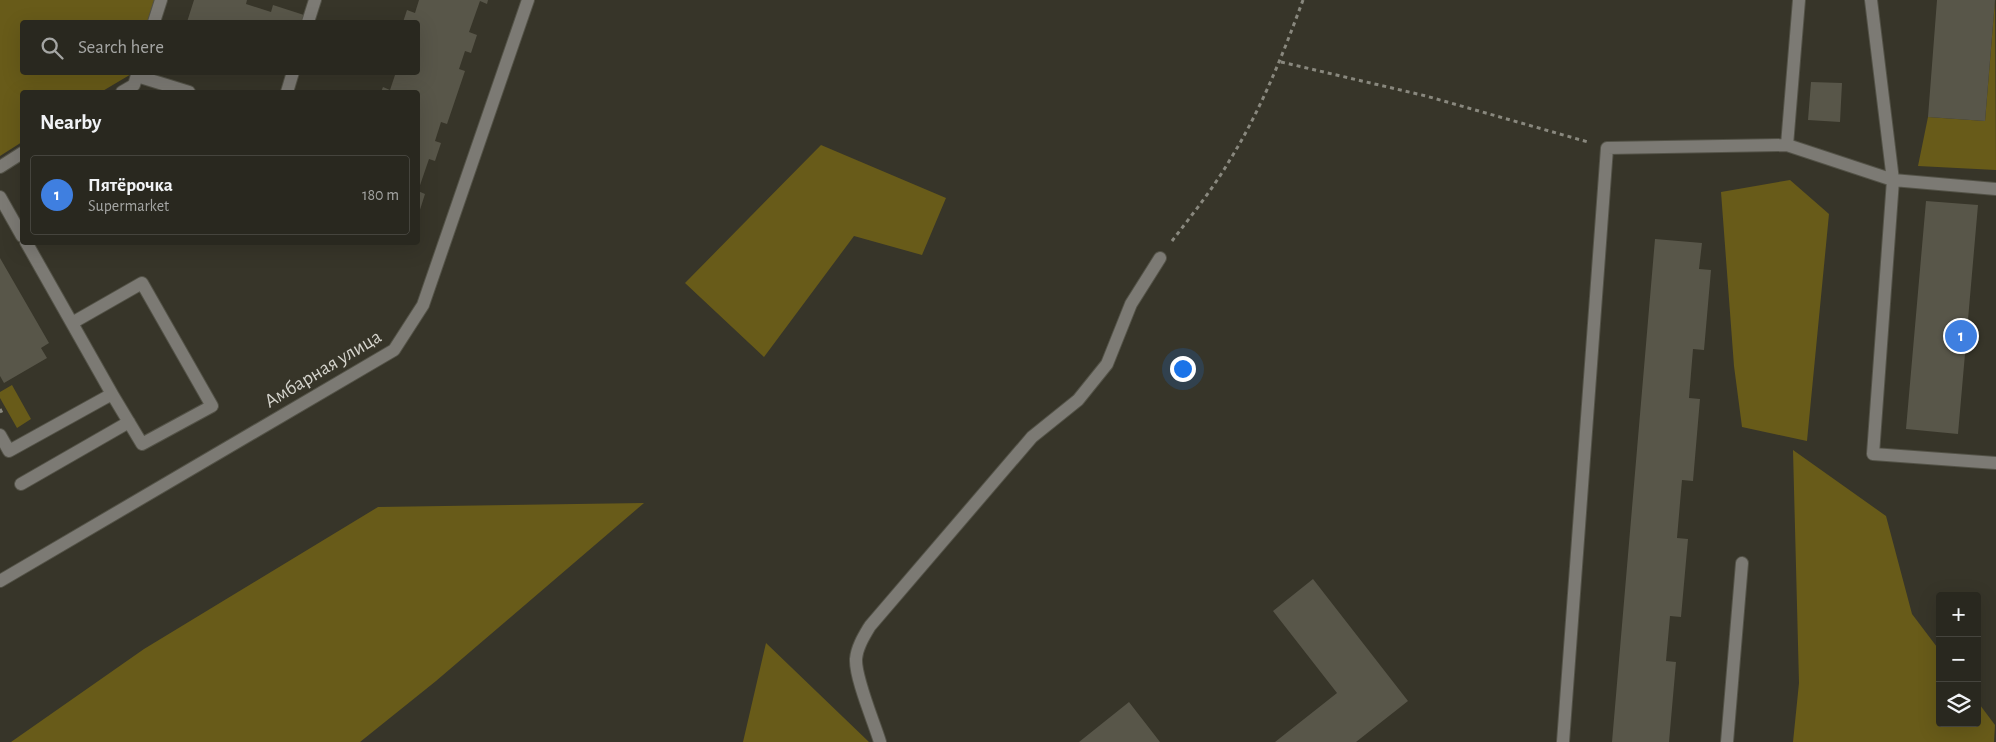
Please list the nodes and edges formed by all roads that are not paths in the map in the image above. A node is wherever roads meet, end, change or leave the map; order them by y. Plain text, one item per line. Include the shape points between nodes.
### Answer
1 (161, 0) edge
2 (316, 0) edge
3 (528, 0) edge
4 (1799, 0) edge
5 (1871, 0) edge
6 (155, 20) edge
7 (309, 20) edge
8 (138, 75) edge
9 (141, 75) edge
10 (292, 75) edge
11 (125, 90) edge
12 (183, 90) edge
13 (287, 90) edge
14 (1787, 146) junction
15 (20, 154) edge
16 (0, 167) edge
17 (1893, 180) junction
18 (1996, 188) edge
19 (0, 197) edge
20 (20, 232) edge
21 (28, 245) edge
22 (1160, 258) road end
23 (72, 323) junction
24 (112, 394) junction
25 (129, 422) junction
26 (0, 434) edge
27 (1996, 463) edge
28 (21, 484) dead end
29 (1742, 563) dead end
30 (0, 581) edge
31 (880, 742) edge
32 (1562, 742) edge
33 (1727, 742) edge

1 - 6 street
2 - 7 street
3 - 30 street, Амбарная улица via 423,305 394,350
4 - 14 street
5 - 17 street
8 - 11 street via 134,85
9 - 12 street
10 - 13 street
14 - 17 street
14 - 32 street via 1607,148
15 - 16 street
17 - 18 street
17 - 27 street via 1873,454
19 - 20 street
21 - 23 street
22 - 31 street via 1131,304 1107,364 1078,400 1032,437 870,626 860,642 856,658 859,673
23 - 24 street
23 - 25 street via 142,283 212,406 142,444
24 - 25 street
24 - 26 street via 9,451
25 - 28 street
29 - 33 street

